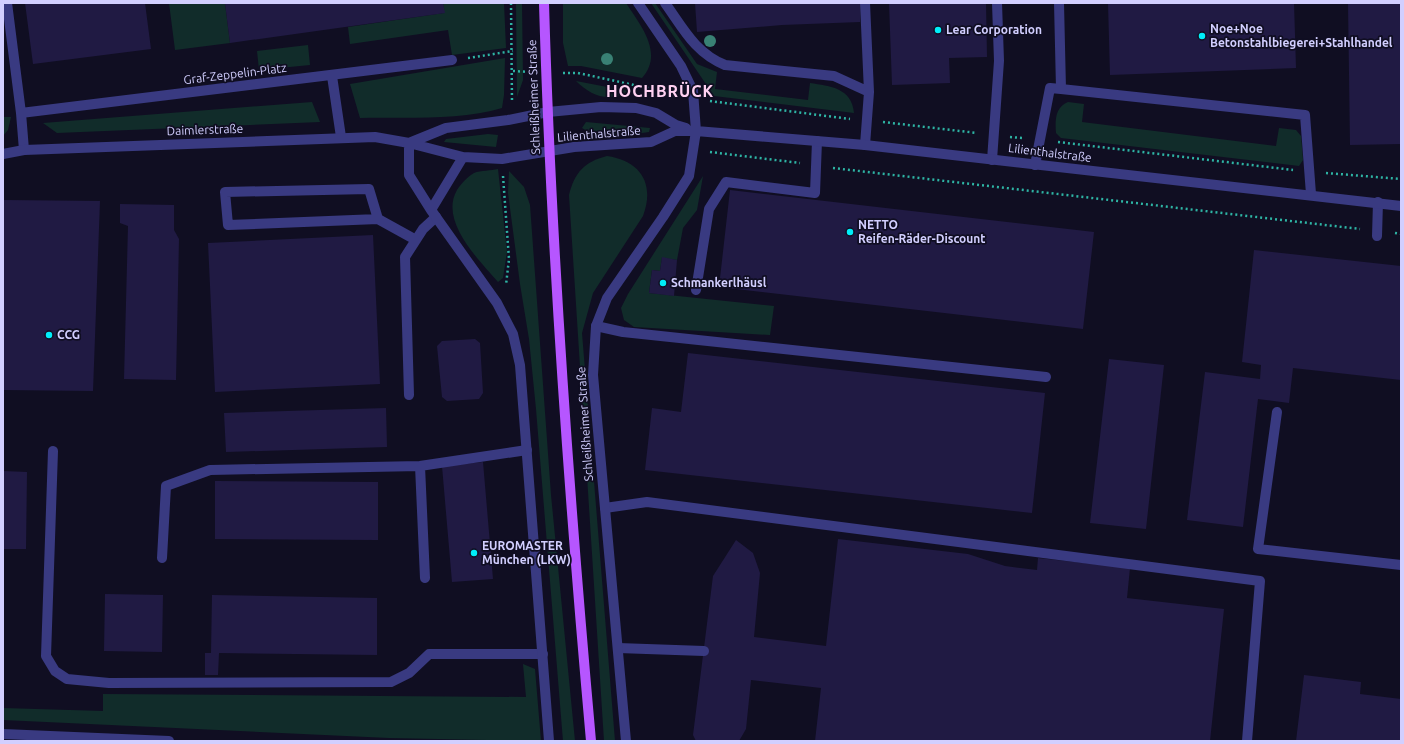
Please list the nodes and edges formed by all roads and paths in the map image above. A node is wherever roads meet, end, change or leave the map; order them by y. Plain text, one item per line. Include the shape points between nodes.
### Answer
1 (7, 3) edge
2 (544, 3) edge
3 (638, 3) edge
4 (665, 3) edge
5 (865, 3) edge
6 (997, 3) edge
7 (1058, 3) edge
8 (513, 51) dead end
9 (452, 60) joint
10 (513, 71) dead end
11 (546, 72) junction
12 (332, 76) junction
13 (1061, 89) junction
14 (869, 92) junction
15 (694, 97) junction
16 (548, 112) junction
17 (22, 113) junction
18 (696, 131) junction
19 (341, 137) junction
20 (817, 141) junction
21 (409, 143) junction
22 (865, 145) junction
23 (24, 150) junction
24 (693, 150) junction
25 (550, 151) junction
26 (3, 154) edge
27 (463, 157) junction
28 (992, 160) junction
29 (1035, 165) junction
30 (816, 166) junction
31 (1311, 194) junction
32 (1378, 202) junction
33 (1401, 206) edge
34 (434, 213) junction
35 (378, 219) junction
36 (1377, 234) junction
37 (1401, 234) edge
38 (416, 240) junction
39 (696, 290) dead end
40 (596, 326) junction
41 (1046, 377) dead end
42 (409, 395) dead end
43 (1277, 412) dead end
44 (527, 450) junction
45 (53, 451) dead end
46 (420, 466) junction
47 (605, 508) junction
48 (162, 558) dead end
49 (1401, 565) edge
50 (425, 578) dead end
51 (618, 648) junction
52 (704, 651) dead end
53 (543, 654) junction
54 (3, 734) edge
55 (169, 741) edge
56 (550, 741) edge
57 (591, 741) edge
58 (626, 741) edge
59 (1247, 741) edge

1 - 17 street
2 - 11 main road, Schleißheimer Straße
3 - 15 street, Schleißheimer Straße via 681,66
4 - 14 street via 698,49 712,60 725,65 834,76
5 - 14 street
6 - 28 street via 999,61
7 - 13 street
8 - 9 path
9 - 12 street, Graf-Zeppelin-Platz
10 - 11 path
11 - 15 path via 578,73
11 - 16 main road, Schleißheimer Straße
12 - 17 street, Graf-Zeppelin-Platz
12 - 19 street
13 - 29 street via 1050,88
13 - 31 street via 1305,115
14 - 22 street
15 - 18 street, Schleißheimer Straße
16 - 18 street, Lilienthalstraße via 601,107 636,108 656,113 676,125
16 - 21 street via 446,128
16 - 25 main road, Schleißheimer Straße
17 - 23 street
18 - 20 street, Lilienthalstraße
18 - 24 street, Schleißheimer Straße
18 - 25 street, Lilienthalstraße via 675,131 651,142
19 - 21 street, Daimlerstraße via 375,137
19 - 23 street, Daimlerstraße
20 - 22 street, Lilienthalstraße
20 - 30 street
21 - 27 street, Daimlerstraße
21 - 34 street via 409,175
22 - 28 street, Lilienthalstraße
23 - 26 street, Daimlerstraße
24 - 30 path
24 - 40 street, Schleißheimer Straße via 689,176 607,298
25 - 27 street, Daimlerstraße via 502,159
25 - 57 main road, Schleißheimer Straße via 579,608
27 - 34 street
28 - 29 street, Lilienthalstraße
29 - 31 street, Lilienthalstraße
30 - 36 path
30 - 39 street via 815,194 726,182 709,209
31 - 32 street, Lilienthalstraße
32 - 33 street, Lilienthalstraße
32 - 36 street
34 - 38 street
34 - 44 street via 497,302 513,334 520,364
35 - 35 street via 228,225 226,192 369,189
35 - 38 street
36 - 37 path
38 - 42 street via 404,257
40 - 41 street via 623,332
40 - 47 street, Schleißheimer Straße via 593,375
43 - 49 street via 1258,549
44 - 46 street
44 - 53 street
45 - 53 street via 46,656 55,671 67,679 109,683 391,682 409,673 429,654
46 - 48 street via 210,470 166,486
46 - 50 street
47 - 51 street, Schleißheimer Straße
47 - 59 street via 648,502 1260,581
51 - 52 street
51 - 58 street, Schleißheimer Straße
53 - 56 street
54 - 55 street

